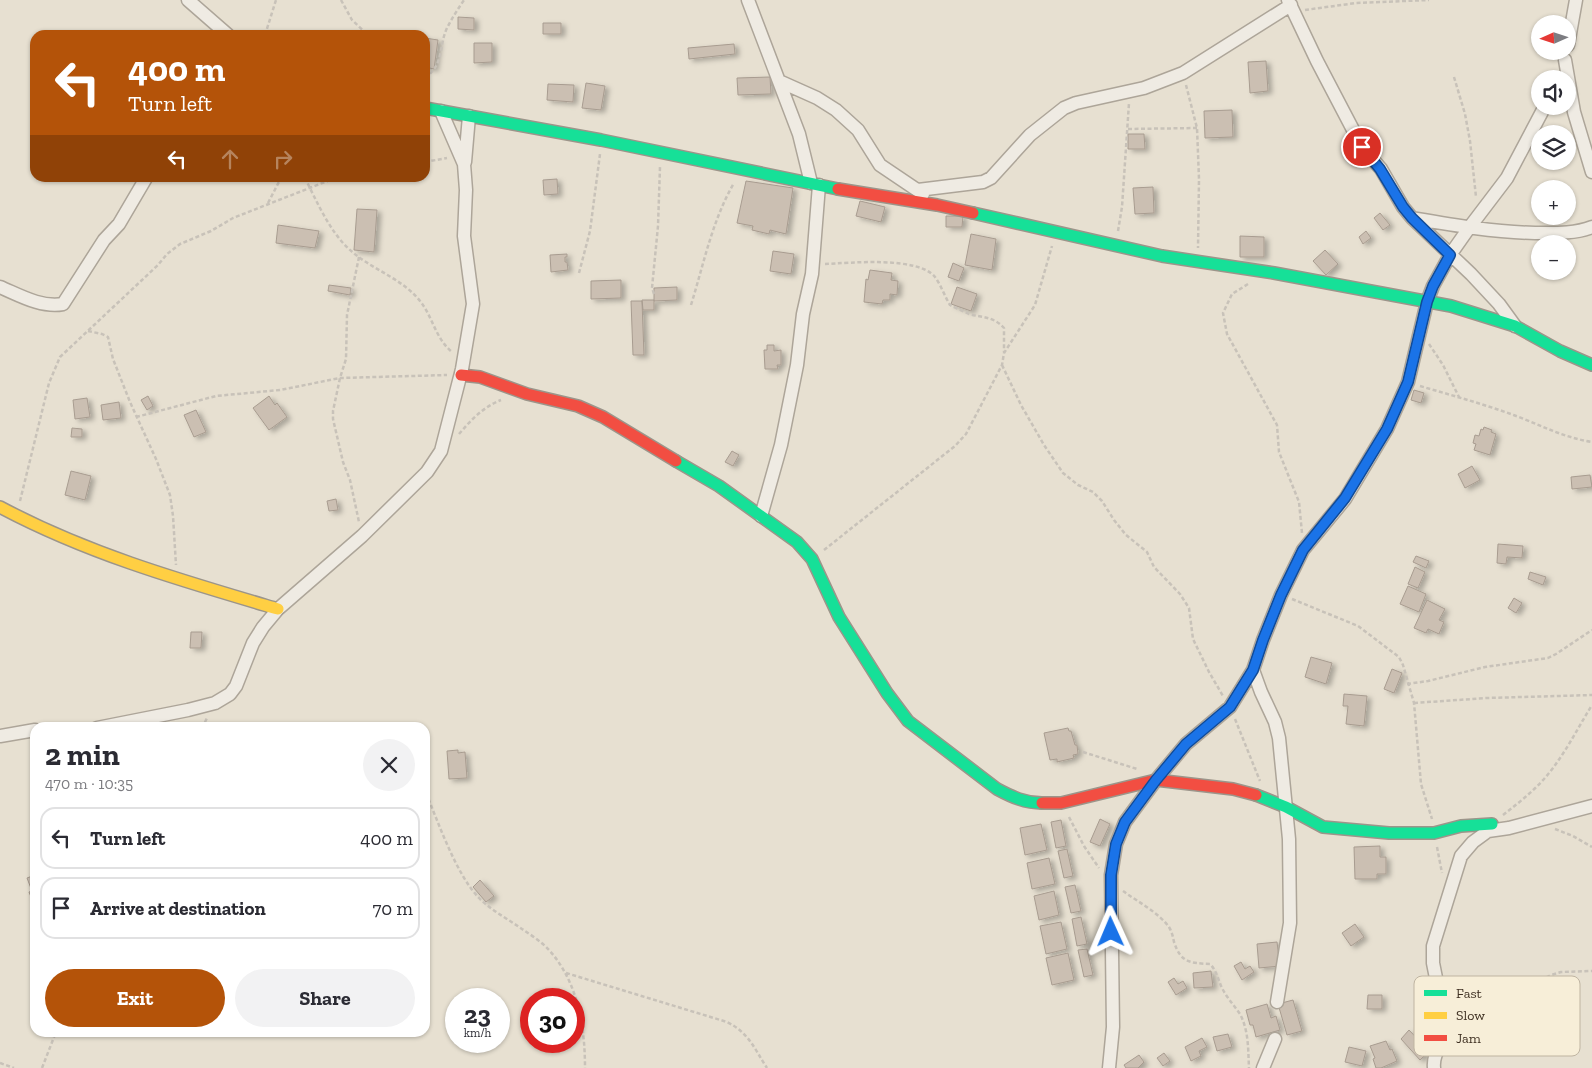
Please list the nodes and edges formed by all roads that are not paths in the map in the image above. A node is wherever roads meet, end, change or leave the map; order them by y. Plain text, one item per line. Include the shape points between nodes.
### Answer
1 (188, 0) edge
2 (748, 0) edge
3 (1576, 0) edge
4 (1291, 5) edge
5 (1573, 15) edge
6 (222, 30) edge
7 (1567, 60) edge
8 (779, 81) junction
9 (430, 109) edge
10 (441, 111) junction
11 (1540, 115) edge
12 (469, 116) junction
13 (463, 159) junction
14 (1592, 172) edge
15 (144, 182) edge
16 (815, 184) junction
17 (918, 190) junction
18 (937, 205) junction
19 (1412, 218) junction
20 (1592, 227) edge
21 (1468, 228) junction
22 (1450, 255) junction
23 (0, 287) edge
24 (1427, 302) junction
25 (1515, 326) junction
26 (1592, 365) edge
27 (461, 375) junction
28 (0, 507) edge
29 (760, 516) junction
30 (278, 609) junction
31 (1253, 670) junction
32 (127, 722) edge
33 (30, 731) edge
34 (0, 736) edge
35 (1153, 780) junction
36 (1592, 806) edge
37 (1286, 807) junction
38 (1492, 824) road end
39 (1436, 976) edge
40 (1277, 1002) dead end
41 (1274, 1039) dead end
42 (1109, 1068) edge
43 (1262, 1068) edge

1 - 6 street
2 - 8 street
3 - 5 street
4 - 17 street via 1183,73 1144,88 1064,108 1030,134 991,178 983,182
4 - 19 street via 1362,147
7 - 14 street via 1574,112
8 - 16 street
8 - 17 street via 818,98 836,110 858,130 880,165
9 - 10 street
10 - 12 street
10 - 13 street
11 - 21 street via 1507,178
12 - 13 street
12 - 16 street
13 - 27 street via 466,190 464,236 472,304
15 - 23 street via 119,224 104,240 63,304 33,301
16 - 18 street
16 - 29 street via 812,274 803,314 798,365 781,445
17 - 18 street
18 - 24 street via 1198,262
19 - 21 street
19 - 22 street
20 - 21 street via 1565,233
21 - 22 street
22 - 24 street
22 - 25 street via 1499,304
24 - 25 street via 1470,311
24 - 31 street via 1408,382 1387,429 1345,498 1303,550 1281,595
25 - 26 street
27 - 29 street via 480,377 527,394 578,406 719,486
27 - 30 street via 441,451 427,472 362,536
28 - 30 street via 58,536 177,579
29 - 35 street via 797,542 812,559 840,617 887,693 908,720 997,789 1013,798 1033,803 1061,803
30 - 32 street via 253,643 236,686 223,699 188,710
31 - 35 street via 1230,707 1186,744
31 - 37 street via 1279,738
33 - 34 street
35 - 37 street via 1233,789
35 - 42 street via 1125,822 1116,844 1111,882 1113,1027
36 - 39 street via 1488,831 1473,842 1461,856 1433,946
37 - 38 street via 1323,827 1388,834 1434,833 1461,826
37 - 40 street via 1290,923
41 - 43 street

